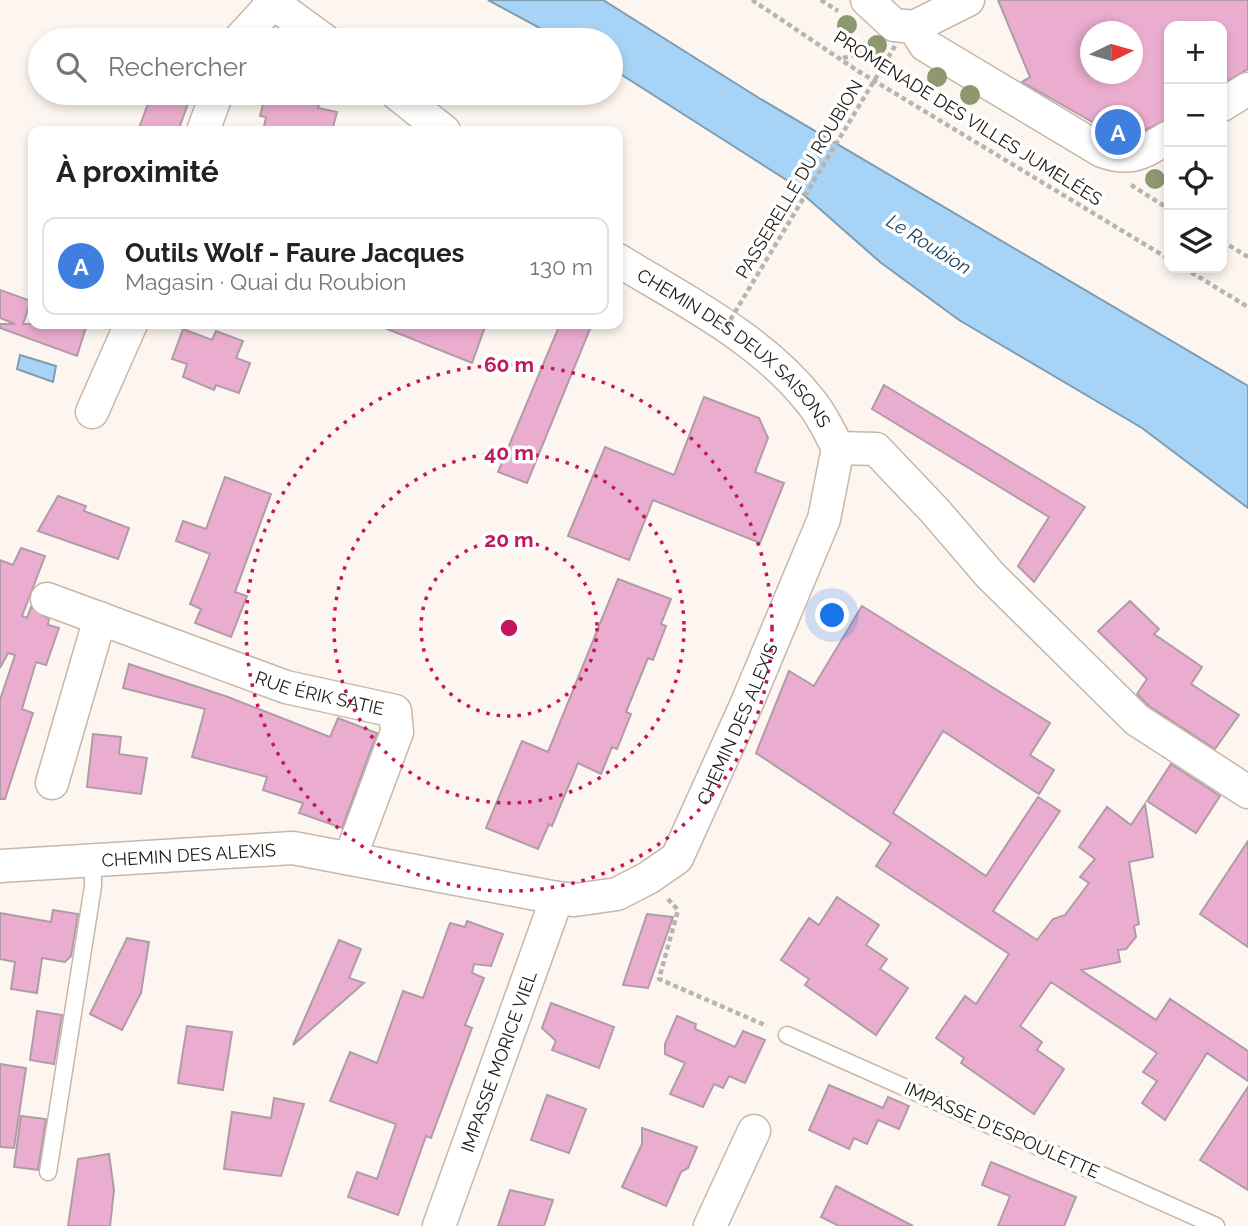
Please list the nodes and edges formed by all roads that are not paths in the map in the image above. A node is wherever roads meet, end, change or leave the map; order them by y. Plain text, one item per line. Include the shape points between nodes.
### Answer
1 (867, 0) edge
2 (968, 0) edge
3 (271, 2) edge
4 (249, 28) edge
5 (307, 28) edge
6 (905, 36) junction
7 (1248, 89) edge
8 (1227, 102) edge
9 (213, 105) edge
10 (411, 105) edge
11 (205, 126) edge
12 (438, 126) edge
13 (1164, 140) edge
14 (623, 263) edge
15 (129, 329) edge
16 (92, 412) dead end
17 (838, 448) junction
18 (47, 598) dead end
19 (100, 618) junction
20 (52, 783) dead end
21 (1248, 792) edge
22 (350, 858) junction
23 (93, 860) junction
24 (0, 866) edge
25 (557, 898) junction
26 (787, 1035) road end
27 (754, 1131) dead end
28 (48, 1172) dead end
29 (439, 1226) edge
30 (710, 1226) edge
31 (1216, 1226) edge

1 - 6 street
2 - 6 street
3 - 4 street
3 - 5 street
6 - 13 street via 1102,152 1120,158 1142,154
7 - 8 street
9 - 11 street
10 - 12 street
14 - 17 street, CHEMIN DES DEUX SAISONS via 726,327 783,370 813,403
15 - 16 street
17 - 21 street via 876,449 990,575 1137,720
17 - 25 street, CHEMIN DES ALEXIS via 824,519 677,858 648,878 604,897
18 - 19 street, RUE ÉRIK SATIE
19 - 20 street
19 - 22 street, RUE ÉRIK SATIE via 286,687 395,711 397,732
22 - 23 street, CHEMIN DES ALEXIS via 293,848
22 - 25 street, CHEMIN DES ALEXIS
23 - 24 street, CHEMIN DES ALEXIS
23 - 28 lane via 93,886
25 - 29 street, IMPASSE MORICE VIEL
26 - 31 lane, IMPASSE D'ESPOULETTE
27 - 30 street

